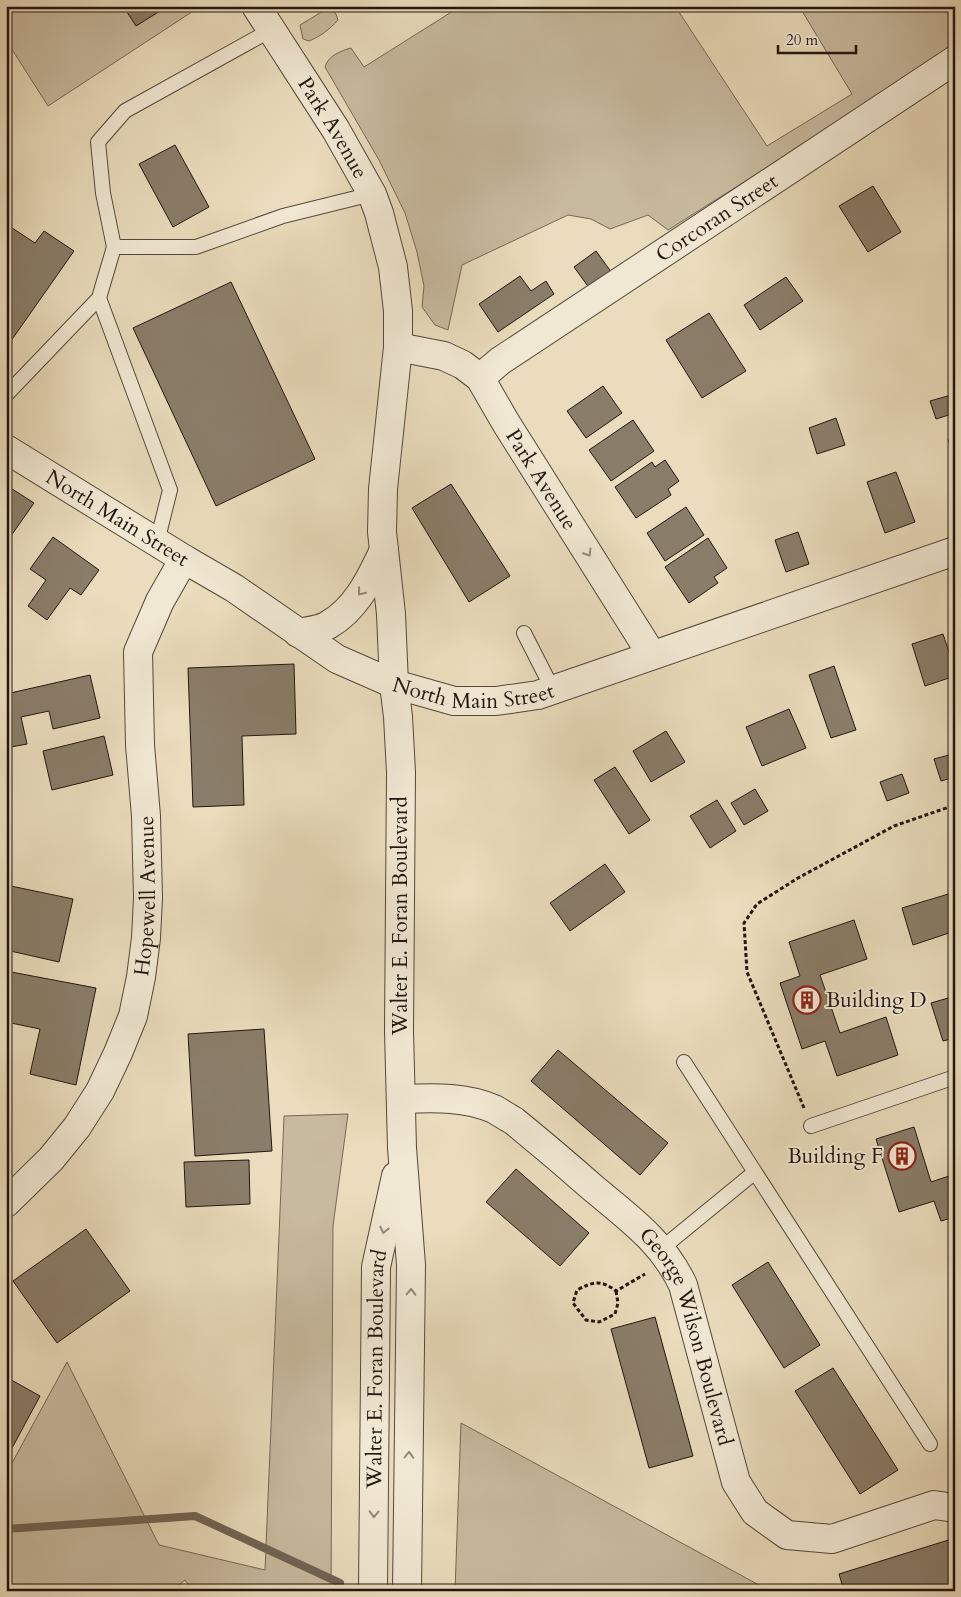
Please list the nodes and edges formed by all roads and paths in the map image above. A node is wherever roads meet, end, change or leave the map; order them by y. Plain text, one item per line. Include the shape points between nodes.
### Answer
1 (256, 6) edge
2 (271, 30) junction
3 (955, 60) edge
4 (372, 194) junction
5 (114, 247) junction
6 (99, 298) junction
7 (398, 347) junction
8 (480, 378) junction
9 (6, 395) edge
10 (6, 449) edge
11 (157, 542) junction
12 (384, 550) junction
13 (955, 551) edge
14 (184, 559) junction
15 (298, 633) junction
16 (524, 633) dead end
17 (652, 655) junction
18 (394, 684) junction
19 (553, 690) junction
20 (955, 805) edge
21 (684, 1062) dead end
22 (955, 1077) edge
23 (401, 1098) junction
24 (811, 1126) joint
25 (402, 1148) junction
26 (755, 1172) junction
27 (6, 1203) edge
28 (657, 1260) junction
29 (616, 1290) junction
30 (930, 1444) dead end
31 (955, 1508) edge
32 (373, 1591) edge
33 (407, 1591) edge

1 - 2 street, Park Avenue
2 - 4 street, Park Avenue via 336,130
2 - 5 lane via 125,111 98,142
3 - 8 street, Corcoran Street via 500,361
4 - 5 lane via 283,216 196,247
4 - 7 street, Park Avenue via 393,267
5 - 6 lane
6 - 9 lane
6 - 11 lane via 170,490
7 - 8 street, Park Avenue via 444,356
7 - 12 street, Park Avenue via 383,489
8 -> 17 street, Park Avenue
10 - 11 street, North Main Street
11 - 14 street, North Main Street
12 -> 15 street via 366,586 348,609 328,626
12 - 18 street, Park Avenue
13 - 17 street, North Main Street
14 - 15 street, North Main Street via 234,588
14 - 27 street, Hopewell Avenue via 160,601 138,652 148,898 146,938 133,1016 100,1091 77,1126 51,1159
15 - 18 street, North Main Street via 337,659
16 - 19 lane
17 - 19 street, North Main Street
18 - 19 street, North Main Street via 454,701 496,702
18 - 23 street, Walter E. Foran Boulevard via 401,772
20 - 24 path via 894,826 798,878 757,904 744,923 747,972
21 - 26 lane
22 - 24 lane
23 - 25 street, Walter E. Foran Boulevard
23 - 28 street, George Wilson Boulevard via 469,1101 514,1121 636,1223
25 -> 32 street, Walter E. Foran Boulevard via 376,1267
33 -> 25 street, Walter E. Foran Boulevard via 411,1265
26 - 28 lane
26 - 30 lane
28 - 29 path
28 - 31 street, George Wilson Boulevard via 674,1266 683,1285 736,1482 756,1512 788,1535 832,1539 934,1506
29 - 29 path via 606,1283 592,1282 576,1290 574,1303 586,1320 599,1322 615,1314 618,1303

